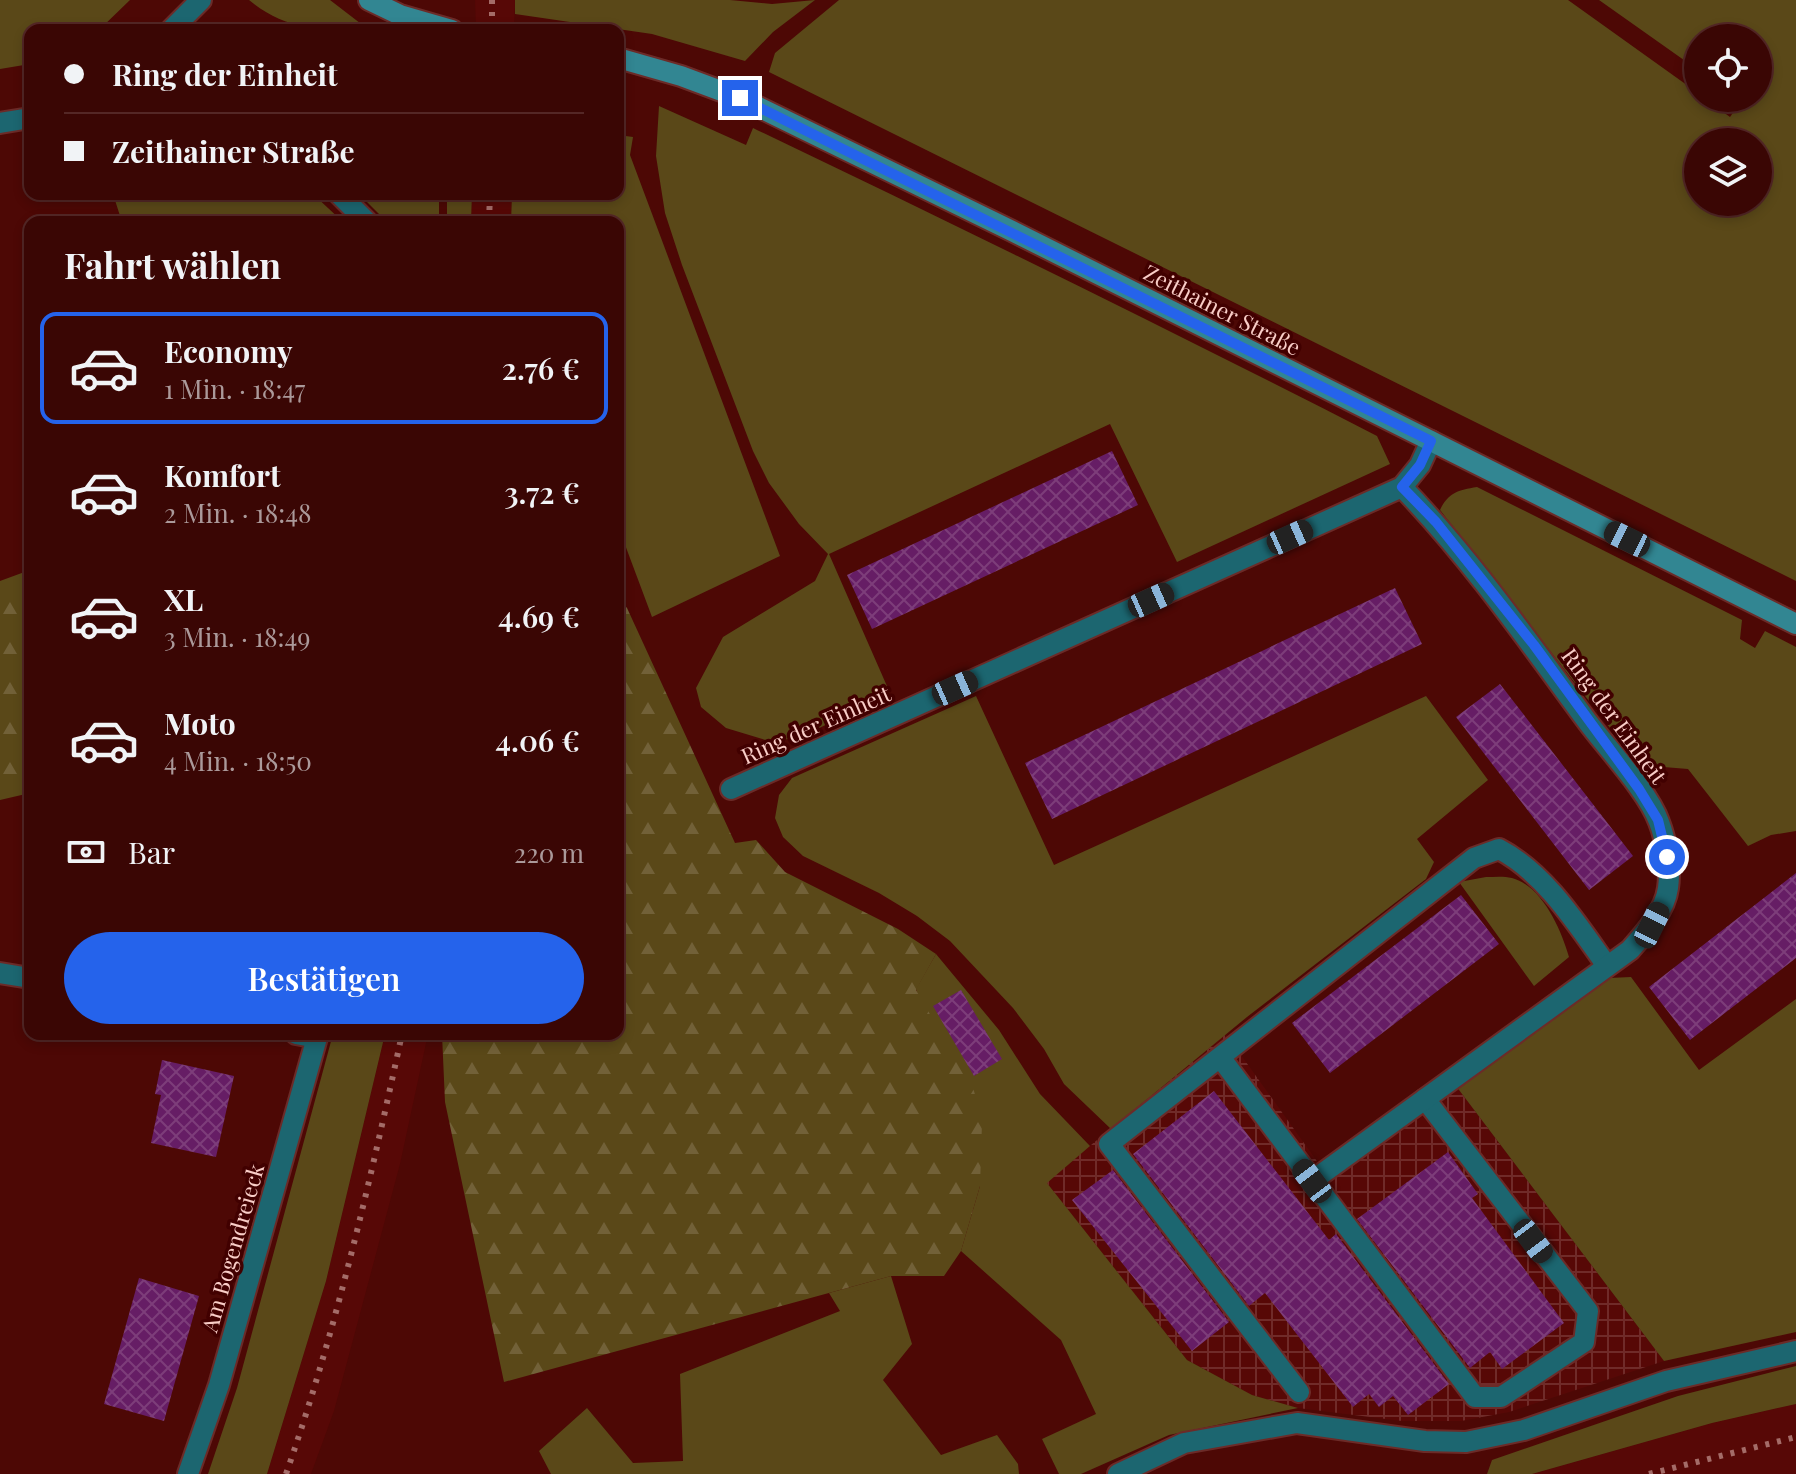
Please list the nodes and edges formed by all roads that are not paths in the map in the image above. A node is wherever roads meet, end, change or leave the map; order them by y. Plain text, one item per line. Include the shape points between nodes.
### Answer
1 (201, 0) edge
2 (369, 0) edge
3 (177, 24) edge
4 (431, 24) edge
5 (624, 60) edge
6 (24, 119) edge
7 (0, 123) edge
8 (345, 200) edge
9 (361, 216) edge
10 (1431, 441) junction
11 (1402, 487) junction
12 (1796, 624) edge
13 (731, 789) dead end
14 (1607, 966) junction
15 (0, 973) edge
16 (24, 977) edge
17 (316, 1040) edge
18 (1220, 1057) junction
19 (1425, 1099) junction
20 (1312, 1181) junction
21 (1796, 1351) edge
22 (1299, 1392) dead end
23 (188, 1474) edge
24 (1118, 1474) edge

1 - 3 street
2 - 4 street
5 - 10 street, Zeithainer Straße via 740,98
6 - 7 street
8 - 9 street
10 - 11 street
10 - 12 street, Zeithainer Straße
11 - 13 street, Ring der Einheit
11 - 14 street, Ring der Einheit via 1534,645 1658,820 1668,890 1652,925
14 - 18 street via 1542,882 1520,860 1499,849 1474,858
14 - 19 street, Ring der Einheit
15 - 16 street
17 - 23 street, Am Bogendreieck via 223,1370
18 - 20 street
18 - 22 street via 1109,1144
19 - 20 street, Ring der Einheit
19 - 20 street via 1588,1311 1584,1342 1501,1397 1475,1397
21 - 24 street via 1666,1381 1524,1430 1466,1442 1297,1423 1184,1443

